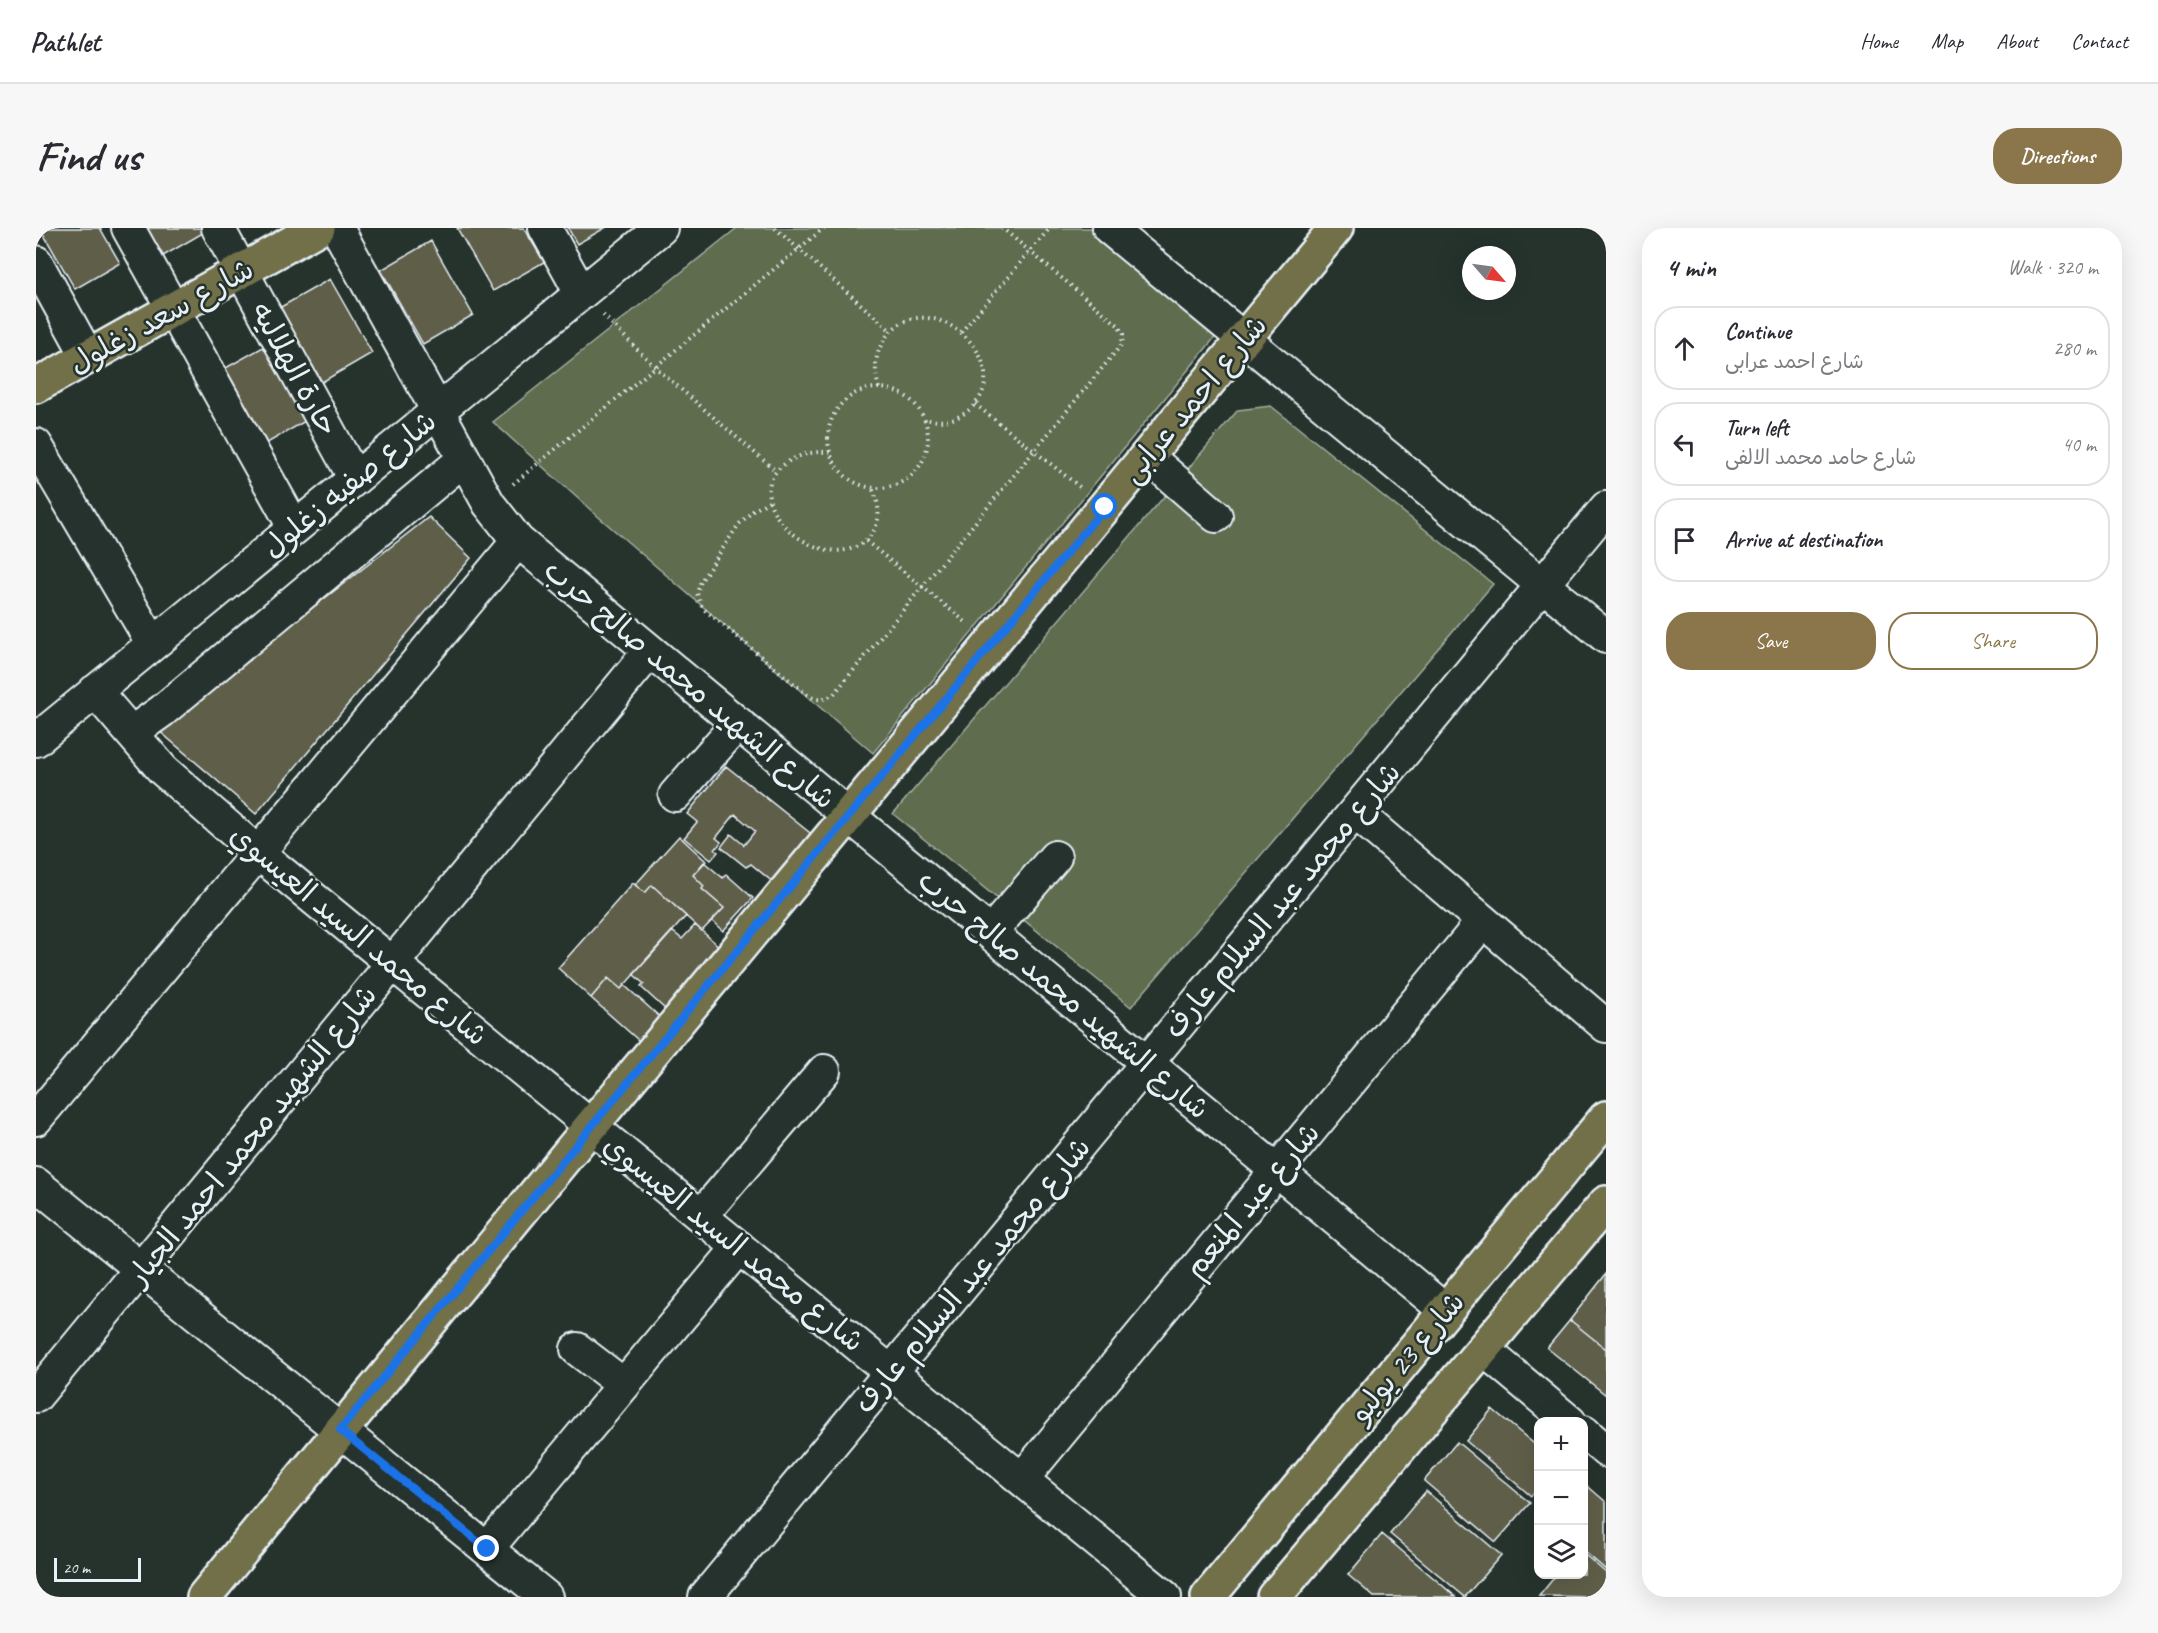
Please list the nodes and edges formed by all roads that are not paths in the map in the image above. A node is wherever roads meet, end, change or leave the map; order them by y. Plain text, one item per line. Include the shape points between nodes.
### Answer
1 (128, 228) edge
2 (218, 228) edge
3 (318, 228) edge
4 (337, 228) edge
5 (545, 228) edge
6 (661, 228) edge
7 (1109, 228) edge
8 (1336, 228) edge
9 (36, 262) edge
10 (241, 271) junction
11 (581, 293) junction
12 (174, 310) junction
13 (1244, 339) junction
14 (88, 357) junction
15 (36, 386) edge
16 (438, 411) junction
17 (36, 445) edge
18 (1147, 456) junction
19 (464, 459) junction
20 (355, 479) junction
21 (1606, 508) edge
22 (1216, 516) dead end
23 (294, 527) junction
24 (518, 541) junction
25 (1542, 585) junction
26 (1606, 637) edge
27 (153, 644) junction
28 (650, 651) junction
29 (95, 691) junction
30 (738, 723) junction
31 (131, 733) junction
32 (36, 740) edge
33 (675, 795) dead end
34 (1355, 812) junction
35 (849, 815) junction
36 (258, 853) junction
37 (1055, 857) dead end
38 (1483, 921) junction
39 (991, 932) junction
40 (393, 963) junction
41 (1606, 1026) edge
42 (1148, 1063) junction
43 (824, 1071) dead end
44 (1606, 1118) edge
45 (36, 1119) edge
46 (591, 1126) junction
47 (1277, 1170) junction
48 (36, 1184) edge
49 (1606, 1203) edge
50 (701, 1216) junction
51 (739, 1247) junction
52 (142, 1270) junction
53 (1446, 1311) junction
54 (577, 1349) dead end
55 (1483, 1349) junction
56 (891, 1372) junction
57 (624, 1385) junction
58 (36, 1396) edge
59 (1564, 1417) edge
60 (340, 1430) junction
61 (1588, 1435) edge
62 (1606, 1451) edge
63 (1022, 1479) junction
64 (487, 1549) junction
65 (204, 1597) edge
66 (546, 1597) edge
67 (705, 1597) edge
68 (1165, 1597) edge
69 (1209, 1597) edge
70 (1275, 1597) edge

1 - 12 street
2 - 10 street, حارة الهلاليه
3 - 10 main road, شارع سعد زغلول
4 - 16 street, شارع الشهيد محمد صالح حرب
5 - 11 street
6 - 11 street, شارع صفيه زغلول
7 - 13 street
8 - 13 main road, شارع احمد عرابى
9 - 14 street
10 - 12 main road, شارع سعد زغلول
10 - 20 street, حارة الهلاليه
11 - 16 street, شارع صفيه زغلول
12 - 14 main road, شارع سعد زغلول
12 - 23 street
13 - 18 main road, شارع احمد عرابى
13 - 25 street
14 - 15 main road, شارع سعد زغلول
16 - 19 street, شارع الشهيد محمد صالح حرب
16 - 20 street, شارع صفيه زغلول
17 - 27 street
18 - 22 street
18 - 35 main road, شارع احمد عرابى
19 - 24 street, شارع الشهيد محمد صالح حرب via 489,504
19 - 31 street
20 - 23 street, شارع صفيه زغلول
21 - 25 street, شارع محمد عبد السلام عارف
23 - 27 street, شارع صفيه زغلول
24 - 28 street, شارع الشهيد محمد صالح حرب
24 - 36 street
25 - 26 street
25 - 34 street, شارع محمد عبد السلام عارف
27 - 29 street, شارع صفيه زغلول
28 - 30 street, شارع الشهيد محمد صالح حرب
28 - 40 street, شارع الشهيد محمد احمد الجيار
29 - 31 street, شارع محمد السيد العيسوي
29 - 32 street, شارع صفيه زغلول
30 - 33 street
30 - 35 street, شارع الشهيد محمد صالح حرب
31 - 36 street, شارع محمد السيد العيسوي via 181,787
34 - 38 street
34 - 42 street, شارع محمد عبد السلام عارف
35 - 39 street, شارع الشهيد محمد صالح حرب
35 - 46 main road, شارع احمد عرابى
36 - 40 street, شارع محمد السيد العيسوي
36 - 45 street
37 - 39 street
38 - 41 street
38 - 47 street, شارع عبد المنعم
39 - 42 street, شارع الشهيد محمد صالح حرب
40 - 46 street, شارع محمد السيد العيسوي
40 - 52 street, شارع الشهيد محمد احمد الجيار
42 - 47 street, شارع الشهيد محمد صالح حرب
42 - 56 street, شارع محمد عبد السلام عارف
43 - 50 street
44 - 53 main road, شارع 23 يوليو
46 - 50 street, شارع محمد السيد العيسوي
46 - 60 main road, شارع احمد عرابى
47 - 53 street, شارع الشهيد محمد صالح حرب
47 - 63 street, شارع عبد المنعم
48 - 52 street
49 - 55 main road, شارع 23 يوليو
50 - 51 street, شارع محمد السيد العيسوي
51 - 56 street, شارع محمد السيد العيسوي
51 - 57 street
52 - 58 street, شارع الشهيد محمد احمد الجيار
52 - 60 street
53 - 69 main road, شارع 23 يوليو
54 - 57 street
55 - 59 street
55 - 70 main road, شارع 23 يوليو
56 - 63 street, شارع محمد السيد العيسوي
56 - 67 street, شارع محمد عبد السلام عارف
57 - 64 street
60 - 64 street
60 - 65 main road, شارع احمد عرابى
61 - 62 street
63 - 68 street, شارع محمد السيد العيسوي
64 - 66 street

